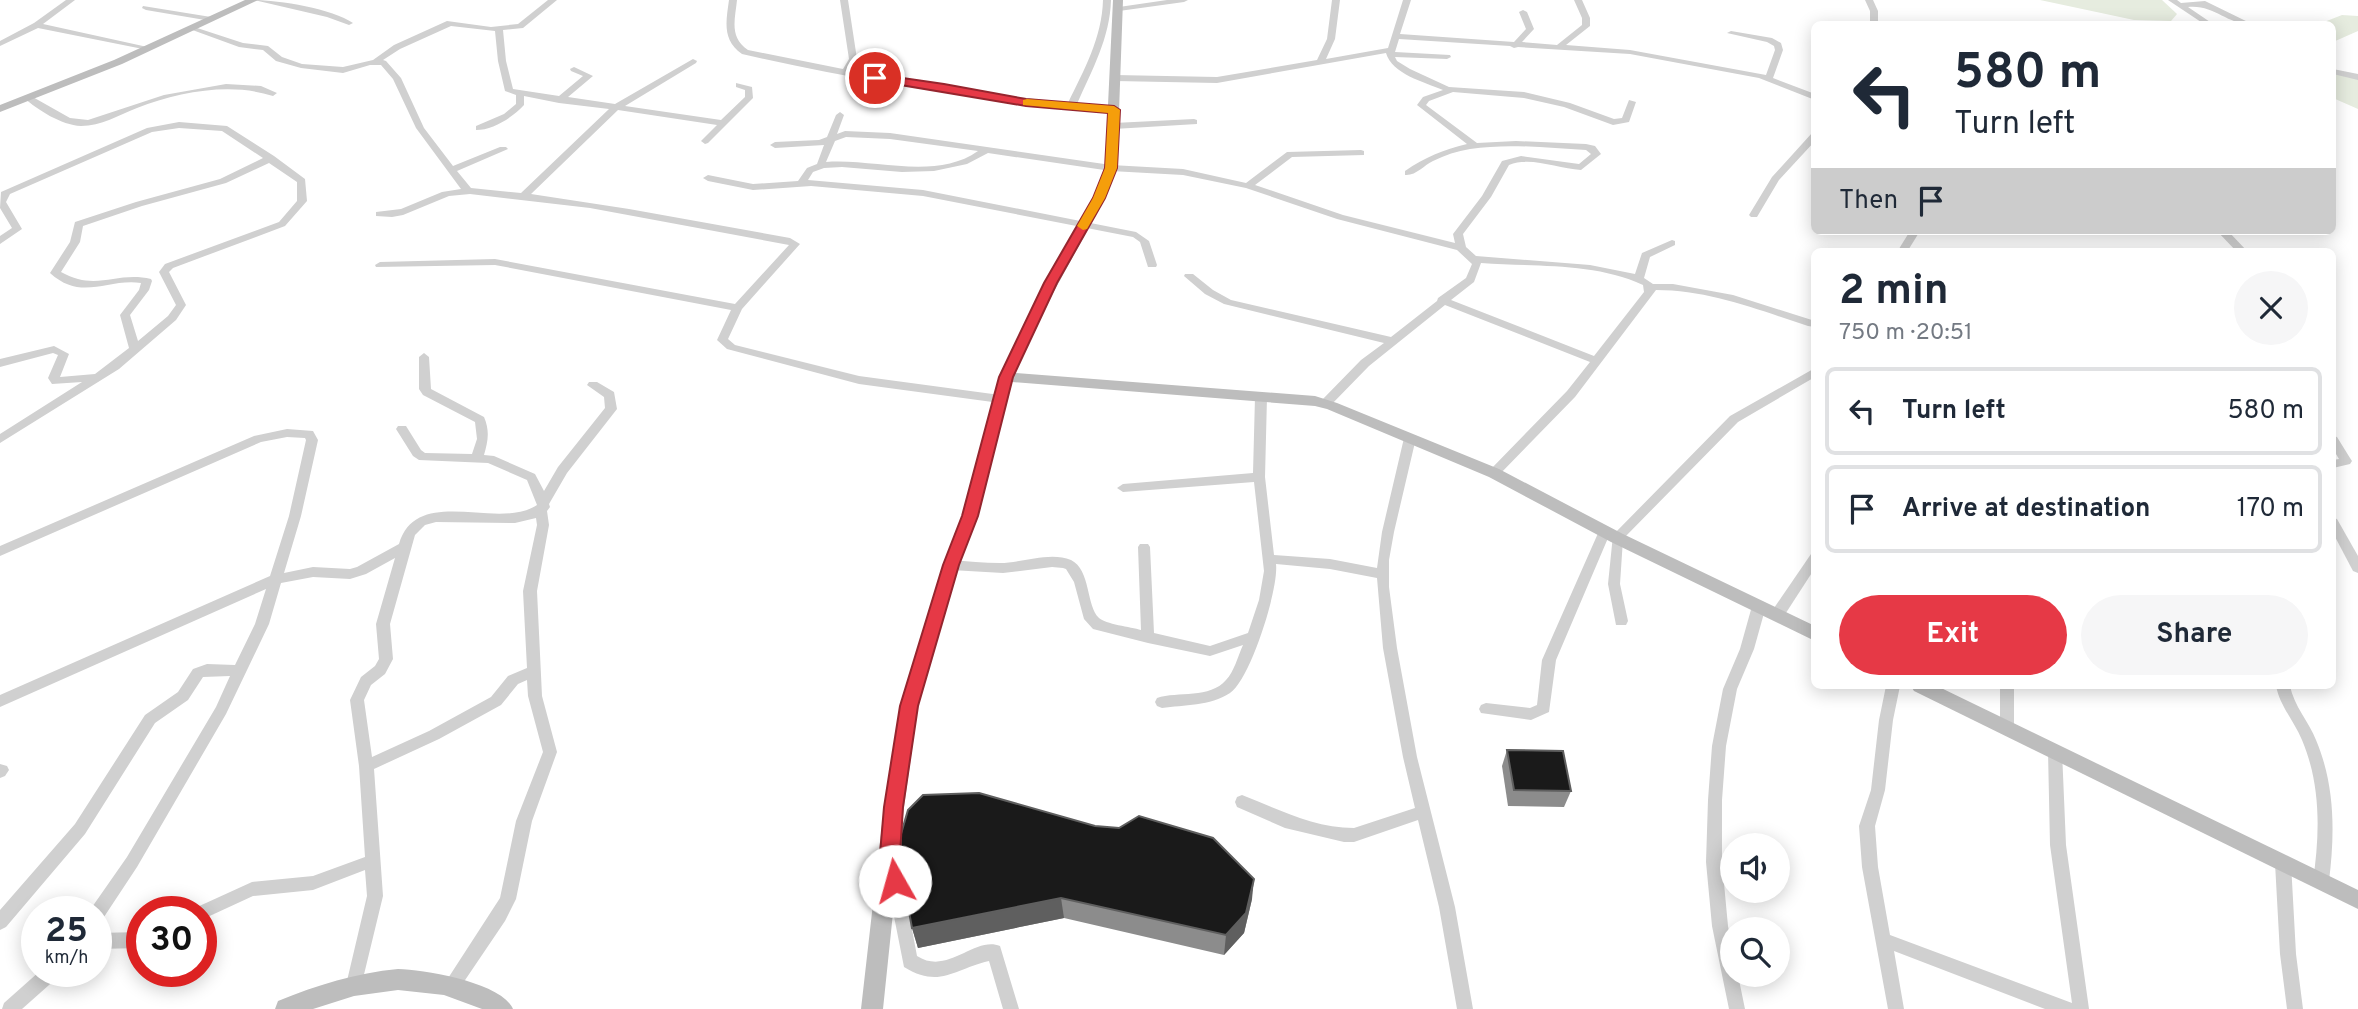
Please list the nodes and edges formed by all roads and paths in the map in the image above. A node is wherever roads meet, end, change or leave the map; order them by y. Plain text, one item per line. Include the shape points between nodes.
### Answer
1 (71, 0) edge
2 (256, 0) edge
3 (553, 0) edge
4 (733, 0) edge
5 (740, 0) edge
6 (844, 0) edge
7 (1184, 0) edge
8 (1336, 0) edge
9 (1407, 0) edge
10 (1578, 0) edge
11 (1869, 0) edge
12 (2176, 2) edge
13 (1115, 3) edge
14 (146, 8) dead end
15 (1523, 12) dead end
16 (211, 19) junction
17 (1874, 21) edge
18 (2204, 21) edge
19 (2241, 21) edge
20 (349, 23) dead end
21 (37, 25) junction
22 (191, 28) junction
23 (499, 29) junction
24 (1731, 33) dead end
25 (1395, 36) junction
26 (0, 44) edge
27 (1514, 46) junction
28 (148, 47) junction
29 (1559, 47) junction
30 (1390, 52) junction
31 (1447, 57) dead end
32 (693, 61) dead end
33 (375, 62) junction
34 (1320, 62) junction
35 (574, 69) dead end
36 (846, 72) junction
37 (2336, 73) edge
38 (2358, 77) edge
39 (1115, 78) junction
40 (1774, 80) junction
41 (738, 85) dead end
42 (1451, 90) junction
43 (273, 93) dead end
44 (520, 94) junction
45 (1811, 96) edge
46 (28, 98) junction
47 (559, 100) junction
48 (1632, 102) dead end
49 (1071, 107) junction
50 (615, 108) junction
51 (0, 109) edge
52 (839, 116) dead end
53 (1114, 118) junction
54 (1194, 122) dead end
55 (724, 123) junction
56 (479, 128) dead end
57 (1811, 139) edge
58 (831, 140) junction
59 (705, 141) dead end
60 (775, 145) dead end
61 (1475, 146) junction
62 (503, 149) dead end
63 (986, 150) junction
64 (1362, 153) dead end
65 (271, 158) junction
66 (820, 167) junction
67 (1111, 168) junction
68 (453, 169) junction
69 (1408, 173) dead end
70 (708, 178) dead end
71 (802, 184) junction
72 (1248, 186) junction
73 (468, 191) junction
74 (524, 196) junction
75 (379, 214) dead end
76 (1754, 215) dead end
77 (1083, 226) junction
78 (2226, 235) edge
79 (0, 241) edge
80 (1672, 243) dead end
81 (1461, 248) junction
82 (2239, 248) edge
83 (1474, 259) junction
84 (380, 265) dead end
85 (1152, 265) dead end
86 (1189, 276) dead end
87 (1639, 278) junction
88 (1648, 290) junction
89 (1442, 300) junction
90 (737, 308) junction
91 (1811, 324) edge
92 (1392, 341) junction
93 (135, 349) junction
94 (424, 357) dead end
95 (1597, 361) junction
96 (0, 363) edge
97 (1811, 374) edge
98 (101, 377) junction
99 (1006, 377) junction
100 (593, 386) dead end
101 (1261, 397) junction
102 (1000, 399) junction
103 (1325, 404) junction
104 (402, 429) dead end
105 (1410, 438) junction
106 (0, 439) edge
107 (2336, 445) edge
108 (477, 458) junction
109 (2336, 463) edge
110 (1494, 473) junction
111 (1259, 477) junction
112 (1124, 488) dead end
113 (542, 506) junction
114 (2336, 528) edge
115 (1611, 535) junction
116 (405, 547) junction
117 (1144, 547) dead end
118 (0, 551) edge
119 (1268, 559) junction
120 (1811, 563) edge
121 (951, 565) junction
122 (2358, 568) edge
123 (1383, 574) junction
124 (276, 579) junction
125 (1759, 606) junction
126 (1777, 615) junction
127 (1621, 621) dead end
128 (1811, 632) edge
129 (1254, 636) junction
130 (1147, 638) junction
131 (239, 671) junction
132 (535, 671) junction
133 (1892, 689) edge
134 (1926, 689) edge
135 (2007, 689) edge
136 (2283, 689) edge
137 (0, 701) edge
138 (1162, 702) dead end
139 (1486, 709) dead end
140 (2007, 728) junction
141 (2055, 751) junction
142 (366, 766) junction
143 (1242, 802) dead end
144 (1423, 812) junction
145 (890, 854) junction
146 (372, 861) junction
147 (2283, 863) junction
148 (2321, 881) junction
149 (109, 896) edge
150 (2358, 900) edge
151 (217, 905) edge
152 (0, 922) edge
153 (1884, 940) junction
154 (354, 985) junction
155 (451, 986) junction
156 (34, 987) edge
157 (10, 1009) edge
158 (286, 1009) edge
159 (502, 1009) edge
160 (872, 1009) edge
161 (1011, 1009) edge
162 (1465, 1009) edge
163 (1737, 1009) edge
164 (1896, 1009) edge
165 (2067, 1009) edge
166 (2081, 1009) edge
167 (2295, 1009) edge

1 - 21 street
2 - 16 main road
2 - 20 street
3 - 23 street via 526,23
4 - 5 street
4 - 36 street via 729,32 739,49
6 - 36 street via 853,59
7 - 13 street
8 - 34 street via 1331,39
9 - 25 street
10 - 29 street via 1586,26
11 - 17 street
12 - 18 street
12 - 19 street via 2202,3
13 - 39 main road
13 - 49 street via 1107,12
14 - 16 street
15 - 27 street via 1530,29
16 - 22 main road
21 - 26 street
21 - 28 street
22 - 28 main road
22 - 33 street via 265,48 279,59 301,66 343,70
23 - 33 street via 450,23
23 - 44 street via 508,90
24 - 40 street via 1778,45
25 - 27 street
25 - 30 street
27 - 29 street
28 - 46 main road
29 - 40 street via 1630,52
30 - 31 street
30 - 34 street
30 - 42 street via 1393,62 1407,71
32 - 50 street
33 - 68 street via 383,63 396,76 420,128
34 - 39 street via 1217,80
35 - 47 street via 589,76
36 - 49 street
37 - 38 street
39 - 53 main road
40 - 45 street
41 - 55 street via 747,87 751,95
42 - 48 street via 1524,95 1613,122 1626,120
42 - 61 street via 1421,105
43 - 46 street via 259,85 209,89 84,123 72,122
44 - 47 street
44 - 56 street via 520,105 513,112
46 - 51 main road
47 - 50 street
49 - 53 street
50 - 55 street
50 - 74 street
52 - 58 street
53 - 54 street
53 - 67 main road
55 - 59 street
57 - 76 street via 1775,179
58 - 60 street
58 - 63 street via 845,134 890,136
58 - 66 street
61 - 69 street via 1430,157
61 - 81 street via 1586,147 1596,154 1575,167 1509,160 1458,234
62 - 68 street
63 - 66 street via 971,161 950,166
63 - 67 street
64 - 72 street via 1290,154
65 - 79 street via 218,126 161,127 6,192 1,201 17,229
65 - 93 street via 303,181 299,208 282,224 169,266 164,272 181,305
65 - 93 street via 223,181 78,224 75,242 55,273 93,287 147,281 125,315
66 - 71 street via 809,171
67 - 72 street via 1182,172
67 - 77 main road
68 - 73 street
70 - 71 street via 745,186
71 - 77 street via 923,193
72 - 81 street via 1340,217
73 - 74 street
73 - 75 street via 434,198 399,215
74 - 90 street via 793,241 793,249
77 - 85 street via 1141,238
77 - 99 main road
78 - 82 street
80 - 87 street via 1643,258
81 - 83 street
83 - 87 street
83 - 89 street via 1477,264 1470,280
84 - 90 street via 495,262
86 - 92 street via 1228,302
87 - 88 street via 1648,284
88 - 91 street via 1673,287 1729,297
88 - 95 street
89 - 92 street
89 - 95 street
90 - 102 street via 722,340 731,347 859,380
92 - 103 street
93 - 98 street
94 - 108 street via 427,392 480,420 483,439
95 - 110 street
96 - 98 street via 54,349 64,354 56,381
97 - 115 street via 1734,418
98 - 106 street
99 - 101 main road
99 - 102 main road
100 - 113 street via 610,395 611,409 562,470
101 - 103 main road
101 - 111 street
102 - 121 main road via 970,516
103 - 105 main road
104 - 108 street via 423,457
105 - 110 main road
105 - 123 street via 1390,520
107 - 109 street via 2346,461
108 - 113 street via 497,461 531,477
110 - 115 main road
111 - 112 street
111 - 119 street
113 - 116 street via 491,520 453,515 424,520 412,527
113 - 132 street via 543,525 530,591
114 - 122 street
115 - 125 main road
115 - 127 street
115 - 139 street via 1549,660 1544,708 1531,714
116 - 124 street via 350,574 313,572
116 - 142 street via 383,624 386,659 359,690 357,700
117 - 130 street
118 - 124 street via 258,439 299,432 309,434 312,440
119 - 123 street
119 - 129 street via 1269,586
120 - 126 street
121 - 130 street via 1003,568 1065,563 1080,582 1091,619
121 - 145 main road via 909,706
123 - 144 street via 1390,648
124 - 131 street via 262,624
124 - 137 street
125 - 126 main road
125 - 163 street via 1730,689 1715,800 1720,926
126 - 128 main road
129 - 130 street via 1210,651
129 - 138 street via 1228,688
131 - 149 street
131 - 152 street via 198,673 183,696 150,719 80,829
132 - 142 street via 513,680 496,701
132 - 155 street via 536,703 550,752 546,768 524,821 508,898
133 - 153 street via 1878,790 1867,827
134 - 140 main road
135 - 140 street
136 - 148 street via 2307,734 2324,794
140 - 141 main road
141 - 147 main road
141 - 166 street via 2058,845
142 - 146 street
143 - 144 street via 1284,821 1344,835
144 - 162 street via 1447,907
145 - 160 main road
145 - 161 street via 910,961 932,973 994,952
146 - 151 street via 313,883 252,888
146 - 154 street via 373,910
147 - 148 main road
147 - 167 street
148 - 150 main road
153 - 164 street
153 - 165 street
154 - 155 main road via 429,979
154 - 158 main road
155 - 159 main road
156 - 157 street

